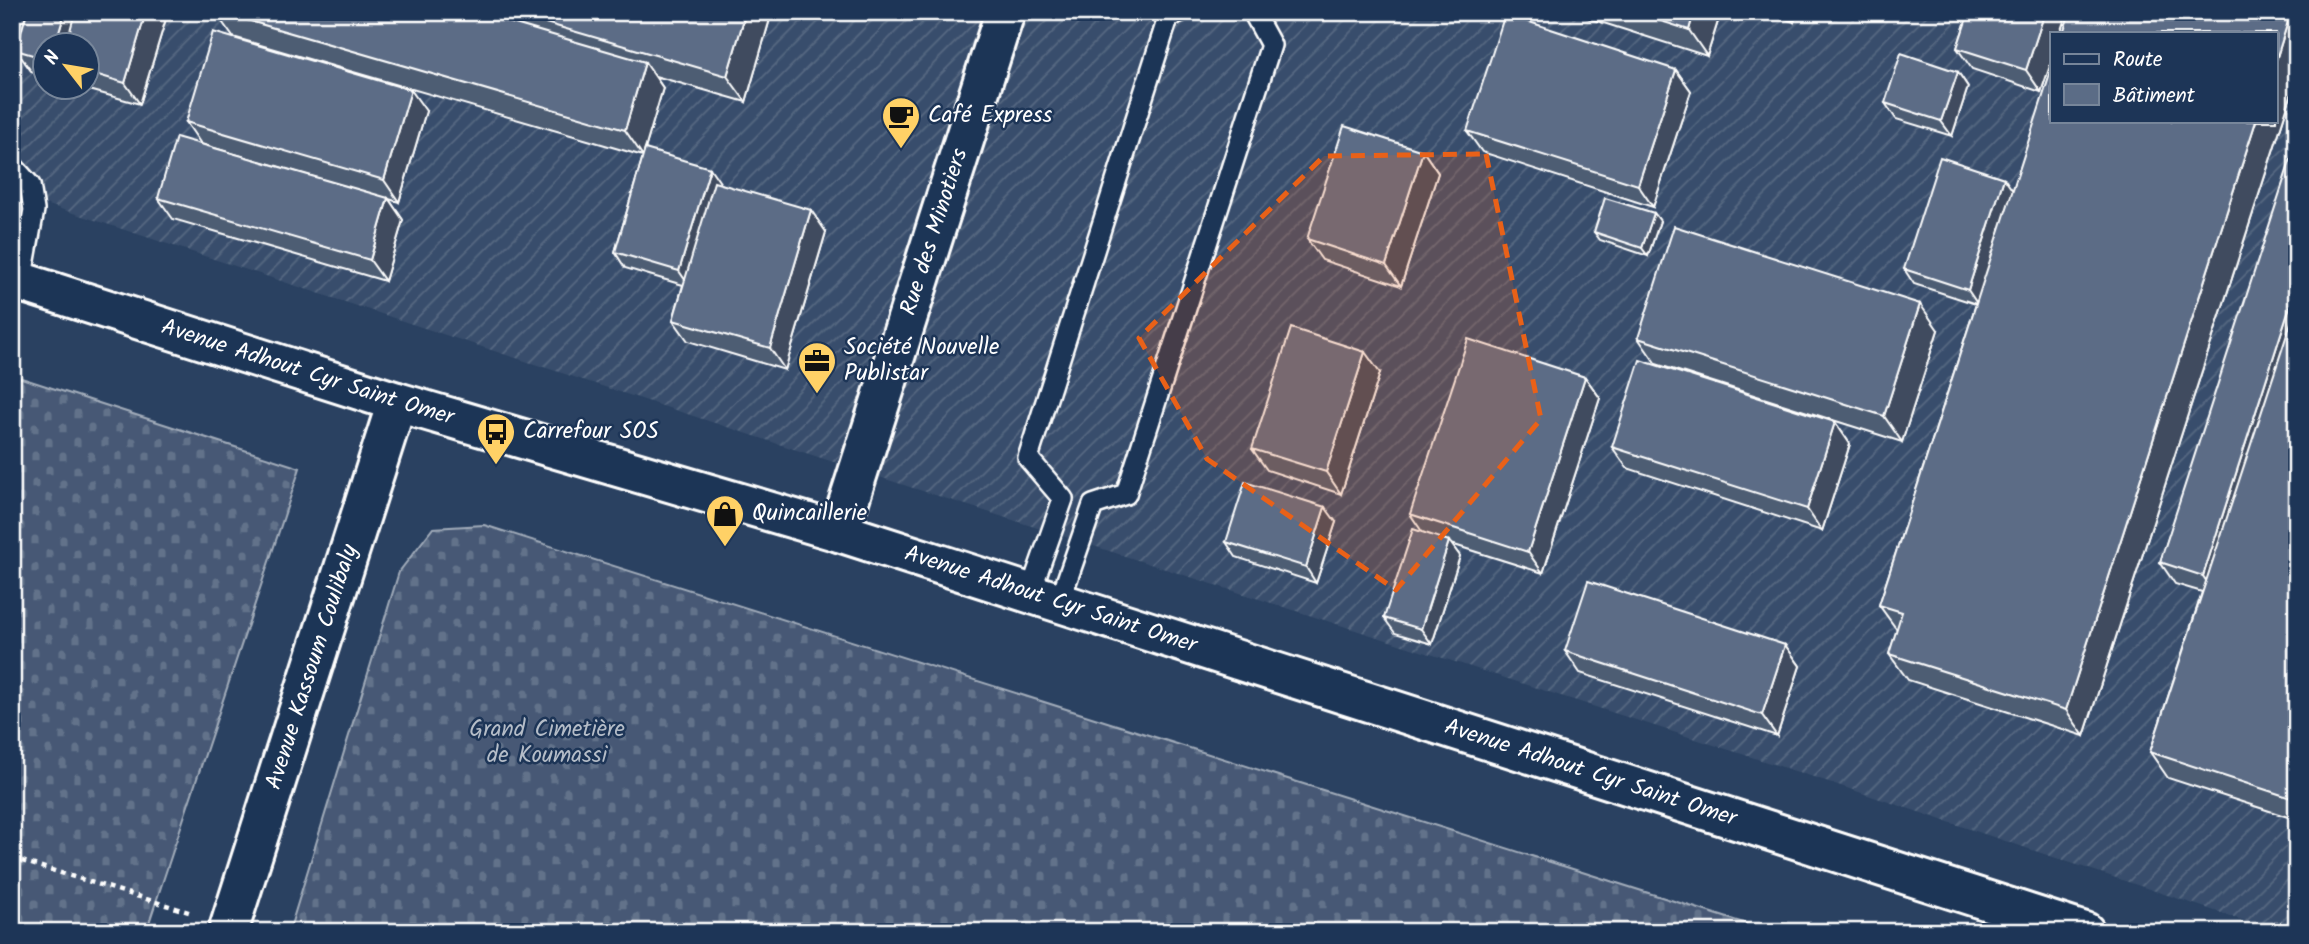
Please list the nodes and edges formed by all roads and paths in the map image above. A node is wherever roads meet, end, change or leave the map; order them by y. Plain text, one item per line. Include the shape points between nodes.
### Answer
1 (1005, 12) edge
2 (1179, 12) edge
3 (1253, 12) edge
4 (12, 165) edge
5 (17, 281) edge
6 (397, 402) junction
7 (839, 532) junction
8 (1044, 598) junction
9 (12, 858) edge
10 (229, 927) edge
11 (2085, 932) edge

1 - 7 street, Rue des Minotiers
2 - 8 lane via 1168,18 1028,458 1063,499
3 - 8 lane via 1271,45 1126,494 1093,505
4 - 5 lane via 30,186 34,210
5 - 6 street, Avenue Adhout Cyr Saint Omer
6 - 7 street, Avenue Adhout Cyr Saint Omer
6 - 10 street, Avenue Kassoum Coulibaly
7 - 8 street, Avenue Adhout Cyr Saint Omer
8 - 11 street, Avenue Adhout Cyr Saint Omer
9 - 10 path

